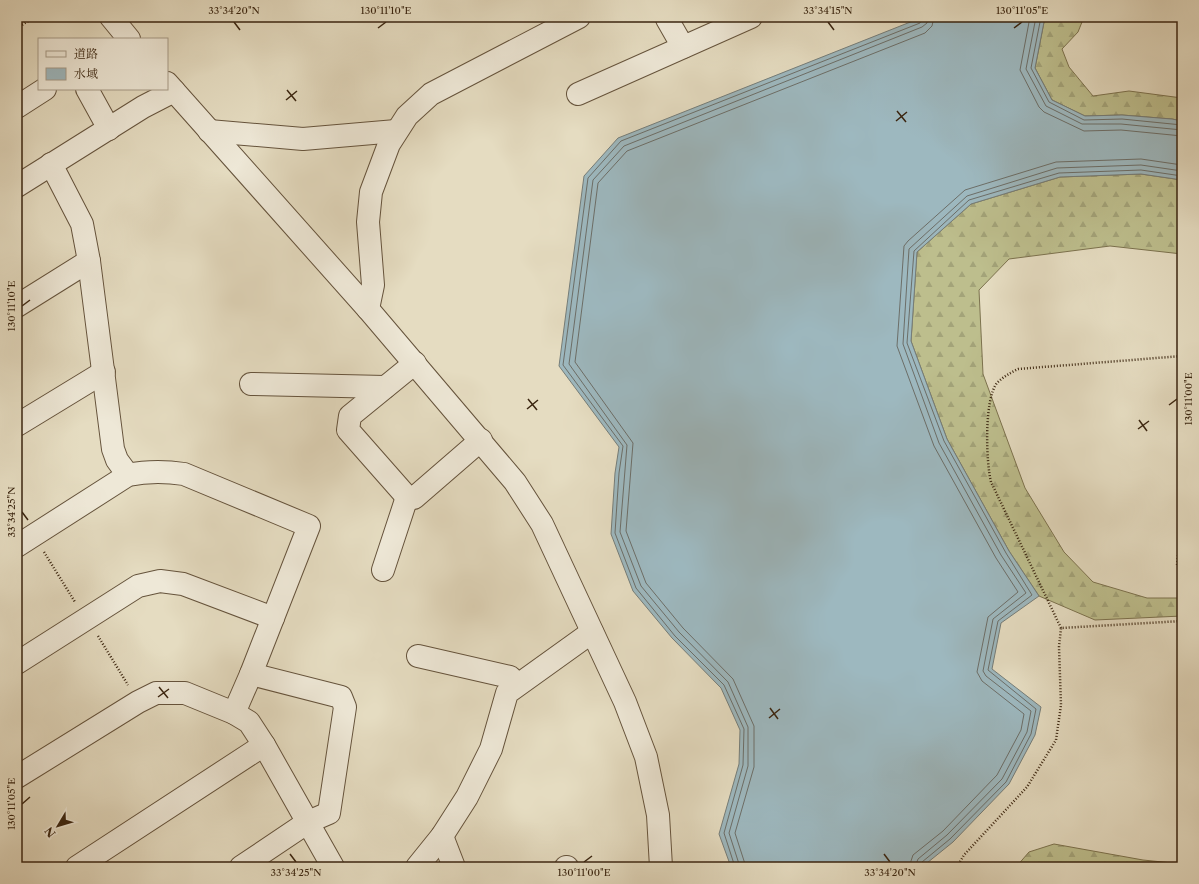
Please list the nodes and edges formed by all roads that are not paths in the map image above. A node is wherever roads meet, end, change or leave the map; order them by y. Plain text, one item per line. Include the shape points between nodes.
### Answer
1 (111, 17) edge
2 (579, 17) edge
3 (668, 17) edge
4 (751, 17) edge
5 (128, 38) edge
6 (683, 47) junction
7 (170, 87) edge
8 (43, 90) edge
9 (88, 90) edge
10 (166, 90) edge
11 (578, 94) dead end
12 (17, 106) edge
13 (109, 129) junction
14 (209, 131) junction
15 (396, 131) junction
16 (51, 164) junction
17 (17, 186) edge
18 (89, 261) junction
19 (17, 306) edge
20 (368, 309) junction
21 (415, 363) junction
22 (104, 372) junction
23 (251, 384) dead end
24 (385, 387) junction
25 (17, 425) edge
26 (481, 440) junction
27 (128, 475) junction
28 (407, 497) junction
29 (17, 546) edge
30 (383, 570) dead end
31 (273, 618) junction
32 (592, 632) junction
33 (418, 656) dead end
34 (17, 663) edge
35 (251, 674) junction
36 (517, 684) junction
37 (234, 713) junction
38 (264, 745) junction
39 (17, 777) edge
40 (308, 822) junction
41 (442, 836) junction
42 (77, 867) edge
43 (241, 867) edge
44 (334, 867) edge
45 (417, 867) edge
46 (454, 867) edge
47 (661, 867) edge

1 - 5 street
2 - 15 street via 431,94 407,116
3 - 6 street
4 - 6 street
6 - 11 street
7 - 14 street
8 - 12 street
9 - 13 street
10 - 13 street
13 - 16 street
14 - 15 street via 303,139
14 - 20 street
15 - 20 street via 371,192 368,222 373,285
16 - 17 street
16 - 18 street via 82,224
18 - 19 street
18 - 22 street
20 - 21 street
21 - 24 street
21 - 26 street
22 - 25 street
22 - 27 street via 113,449 117,460
23 - 24 street
24 - 28 street via 350,416 348,430
26 - 28 street via 414,498
26 - 32 street via 515,482 542,524
27 - 29 street
27 - 31 street via 163,471 184,474 309,526
28 - 30 street
31 - 34 street via 183,584 160,581 138,586
31 - 35 street
32 - 36 street
32 - 47 street via 625,702 646,758 658,815
33 - 36 street via 510,677
35 - 37 street
35 - 40 street via 341,697 346,707 329,813
36 - 41 street via 507,693 492,749 467,797
37 - 38 street via 249,722
37 - 39 street via 185,693 156,693
38 - 40 street
38 - 42 street
40 - 43 street
40 - 44 street
41 - 45 street
41 - 46 street

